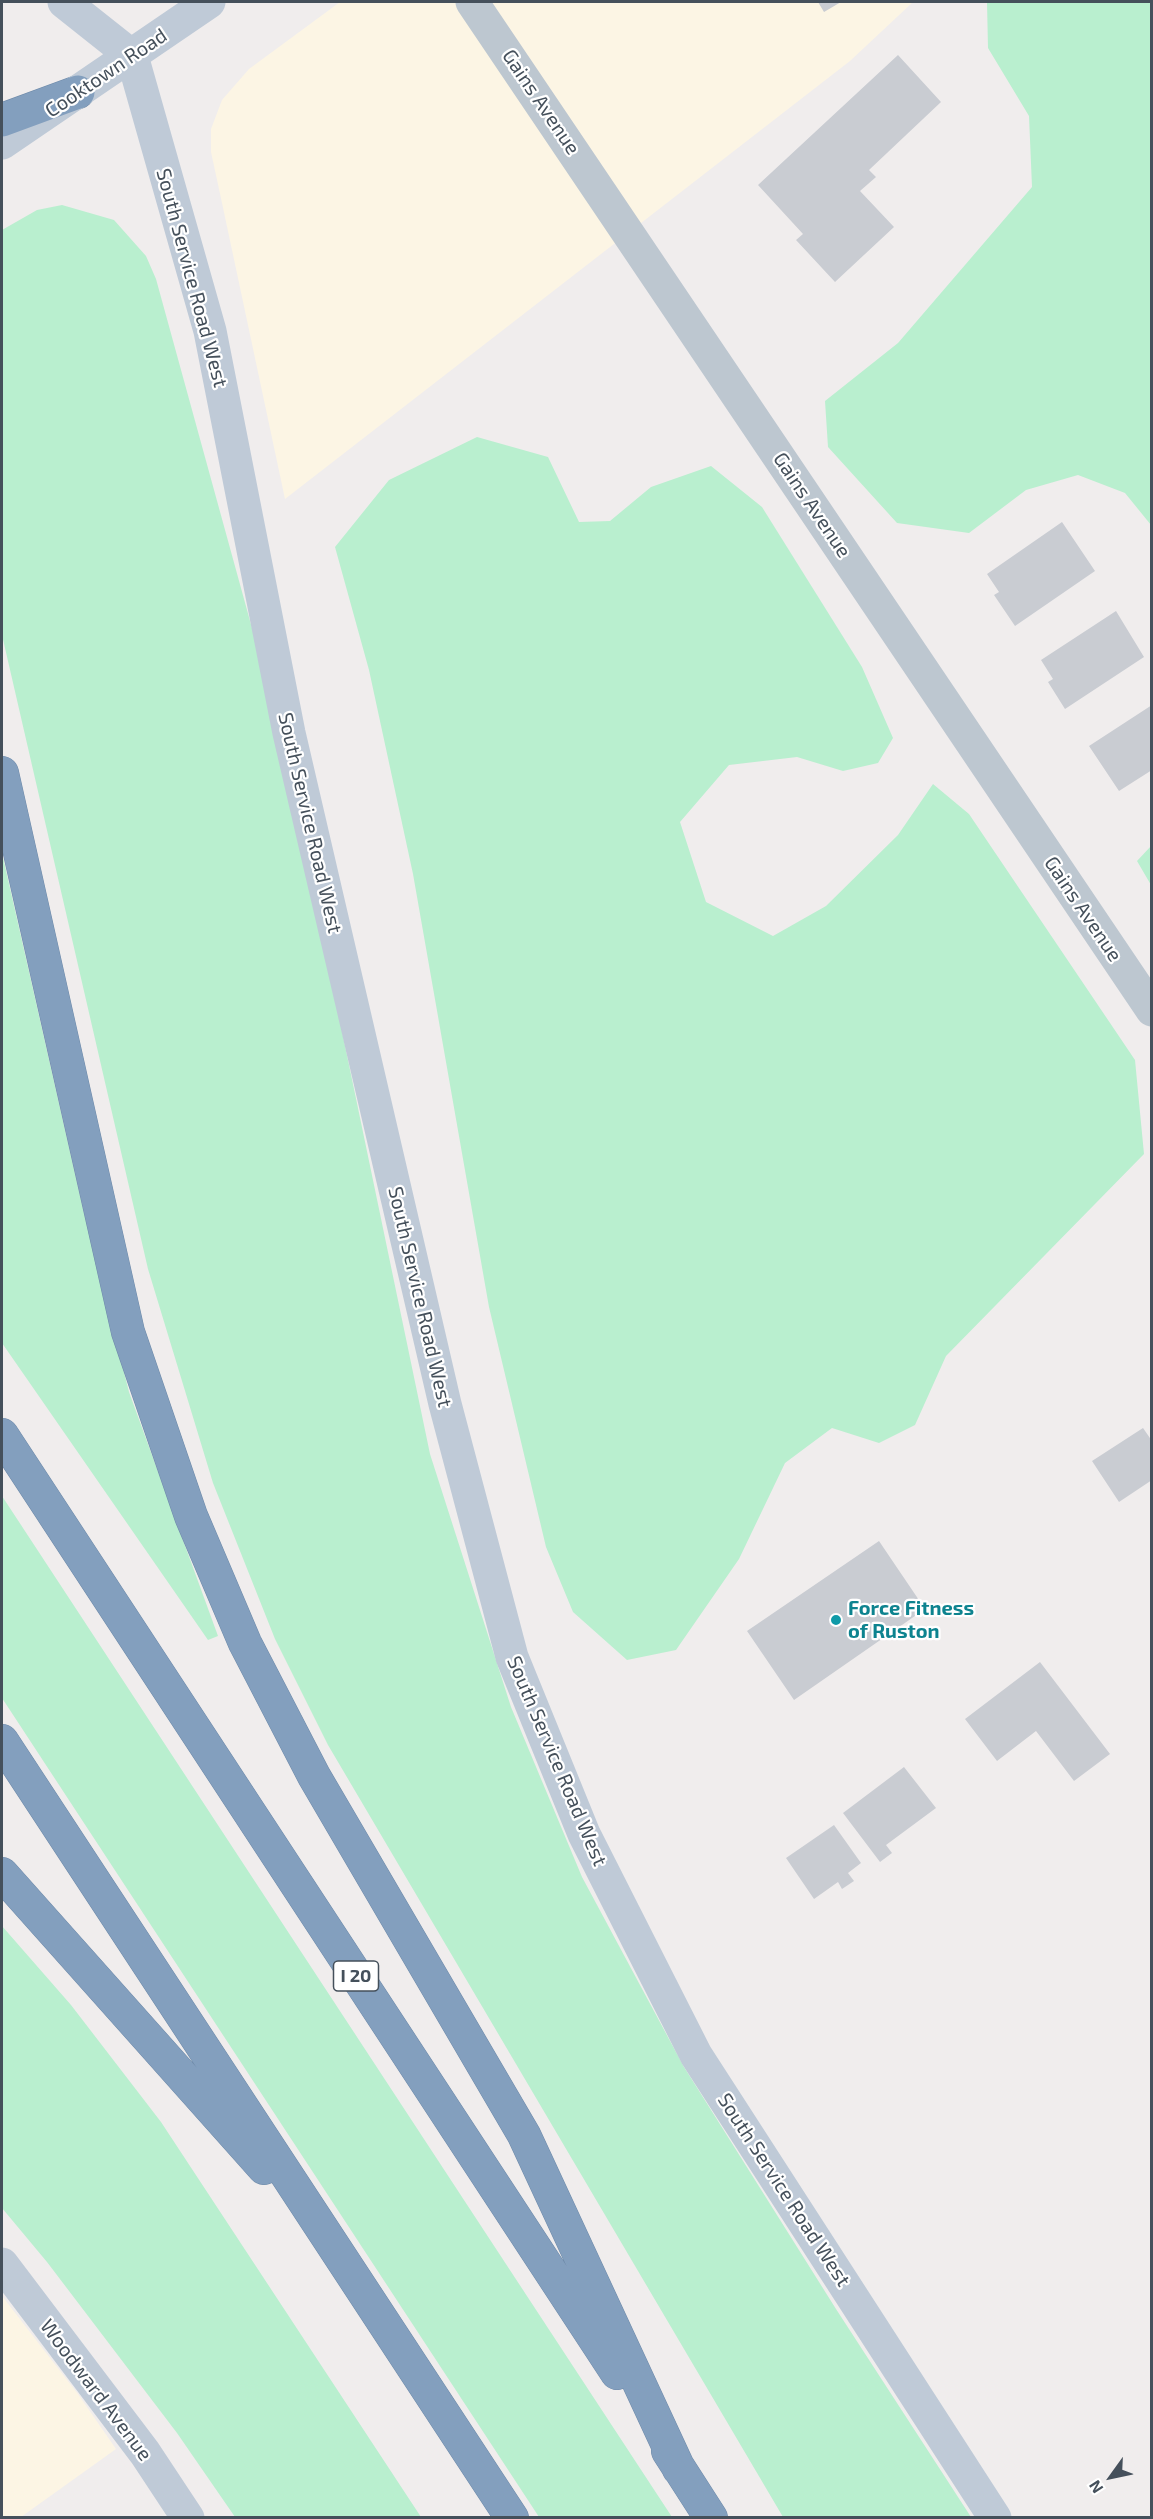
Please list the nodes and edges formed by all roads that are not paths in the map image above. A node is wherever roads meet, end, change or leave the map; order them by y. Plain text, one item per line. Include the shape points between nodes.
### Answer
1 (64, 2) edge
2 (209, 2) edge
3 (472, 2) edge
4 (132, 56) junction
5 (78, 92) junction
6 (2, 120) edge
7 (2, 143) edge
8 (2, 773) edge
9 (1152, 1010) edge
10 (2, 1435) edge
11 (2, 1741) edge
12 (2, 1874) edge
13 (341, 2255) junction
14 (2, 2264) edge
15 (679, 2469) junction
16 (188, 2517) edge
17 (512, 2517) edge
18 (711, 2517) edge
19 (995, 2517) edge

1 - 4 main road
2 - 4 main road, Cooktown Road
3 - 9 street, Gains Avenue
4 - 5 main road, Cooktown Road
4 - 19 main road, South Service Road West via 210,332 294,756 445,1404 512,1657 584,1834 696,2055
5 - 6 highway
5 - 7 main road, Cooktown Road
8 - 15 highway via 128,1332 191,1516 245,1643 314,1776 524,2135
10 - 15 highway, I 20
11 - 13 highway
12 - 13 highway
13 - 17 highway
14 - 16 main road, Woodward Avenue via 145,2453
15 - 18 highway, I 20

